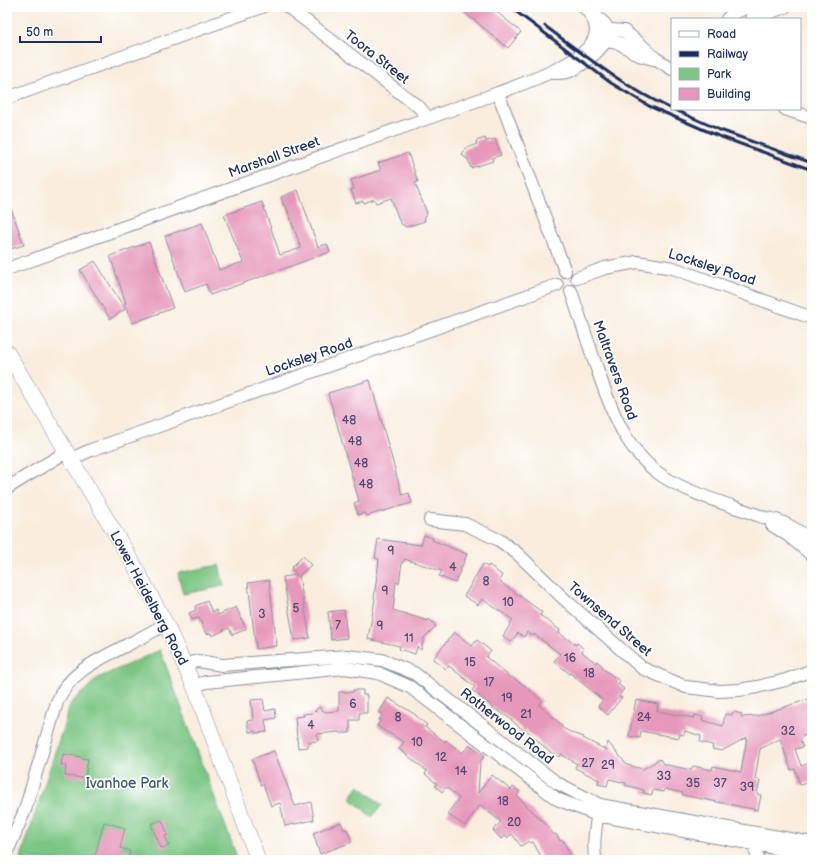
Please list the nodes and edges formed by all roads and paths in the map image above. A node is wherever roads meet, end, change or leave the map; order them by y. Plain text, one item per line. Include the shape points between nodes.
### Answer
1 (262, 7) edge
2 (288, 7) edge
3 (584, 7) edge
4 (594, 7) edge
5 (749, 7) edge
6 (785, 7) edge
7 (728, 18) edge
8 (754, 18) edge
9 (603, 35) junction
10 (635, 40) junction
11 (658, 61) junction
12 (671, 68) edge
13 (498, 93) junction
14 (7, 98) edge
15 (788, 110) edge
16 (428, 118) junction
17 (812, 118) edge
18 (7, 269) edge
19 (565, 271) junction
20 (577, 278) junction
21 (557, 285) junction
22 (571, 291) junction
23 (812, 318) edge
24 (7, 352) edge
25 (69, 455) junction
26 (7, 488) edge
27 (765, 518) junction
28 (430, 520) dead end
29 (812, 541) edge
30 (812, 555) edge
31 (166, 624) junction
32 (184, 664) junction
33 (812, 670) edge
34 (194, 686) junction
35 (599, 810) junction
36 (752, 832) junction
37 (812, 843) edge
38 (753, 845) junction
39 (7, 852) edge
40 (812, 855) edge
41 (258, 860) edge
42 (596, 860) edge
43 (759, 860) edge

1 - 14 street
2 - 16 street, Toora Street via 420,108
3 - 9 street
4 - 10 street via 605,13
5 - 7 street via 734,12
6 - 8 street
9 - 10 street via 616,30 624,31
9 - 11 street
9 - 13 street, Marshall Street via 594,39 581,54 551,72
10 - 11 street
11 - 12 street
13 - 16 street, Marshall Street
13 - 19 street
15 - 17 street
16 - 18 street, Marshall Street
19 - 20 street via 571,272
19 - 21 street via 559,275
20 - 22 street via 577,286
20 - 23 street, Locksley Road via 605,268 637,262 673,268
21 - 22 street via 562,290
21 - 25 street, Locksley Road via 98,448
22 - 27 street, Maltravers Road via 607,399 620,428 639,456 655,471 677,485
24 - 25 main road, Lower Heidelberg Road
25 - 26 street, Locksley Road
25 - 31 main road, Lower Heidelberg Road
27 - 29 street, Maltravers Road via 785,524
27 - 30 street, Maltravers Road
28 - 33 street, Townsend Street via 465,524 499,540 518,554 642,668 686,687 719,691 739,690 786,680
31 - 32 main road, Lower Heidelberg Road
31 - 39 street via 90,664 63,689 25,810
32 - 34 main road, Lower Heidelberg Road
32 - 35 street, Rotherwood Road via 198,661 222,665 347,656 382,660 414,673 557,783
34 - 35 street, Rotherwood Road via 206,682 346,668 378,674 410,687 557,799
34 - 41 main road, Lower Heidelberg Road
35 - 36 street, Rotherwood Road
35 - 38 street, Rotherwood Road
35 - 42 street via 594,856
36 - 37 street, Rotherwood Road
36 - 38 street
38 - 40 street, Rotherwood Road
38 - 43 street

